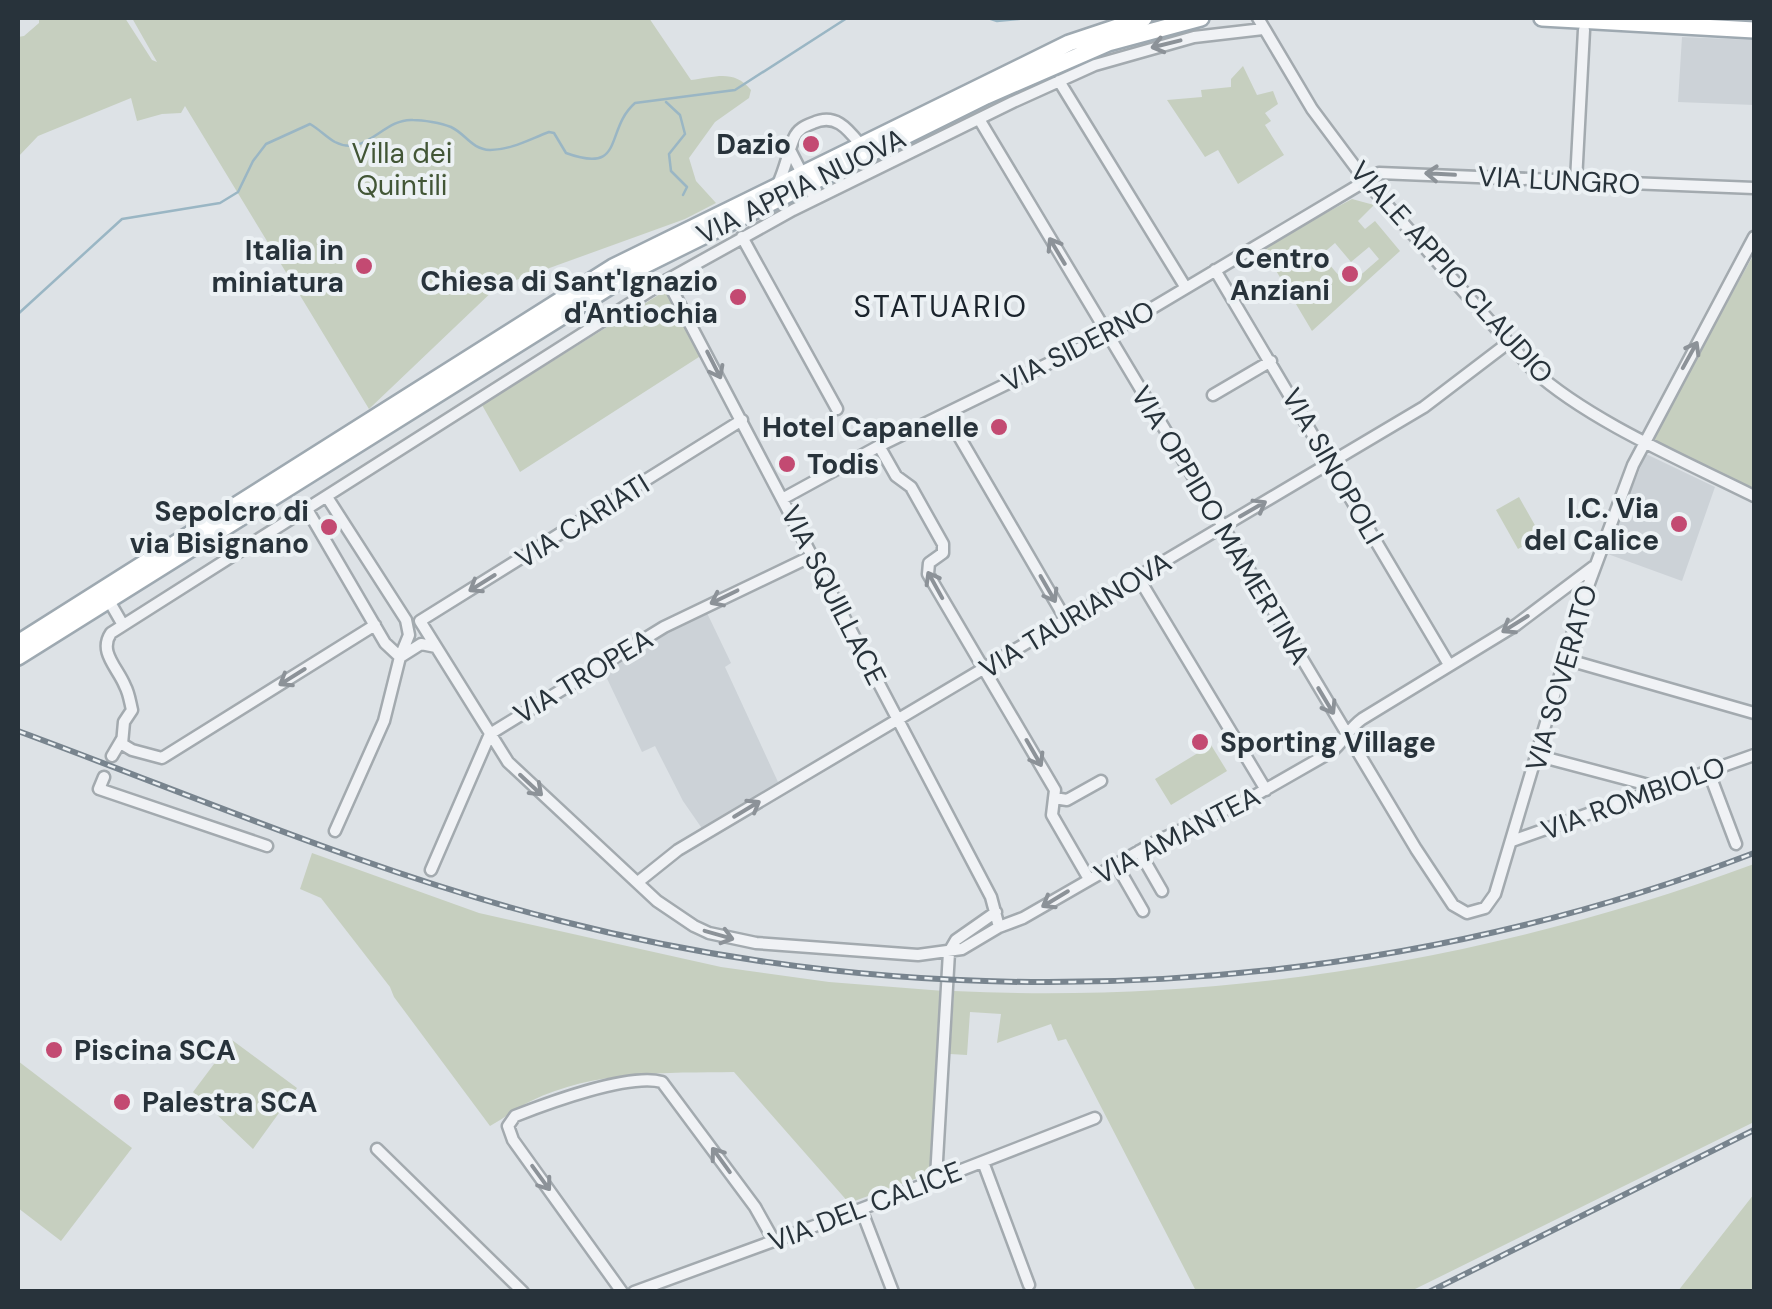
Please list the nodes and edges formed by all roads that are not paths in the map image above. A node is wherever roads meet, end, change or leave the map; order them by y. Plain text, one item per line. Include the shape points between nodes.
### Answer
1 (1144, 18) edge
2 (1200, 18) edge
3 (1542, 18) edge
4 (1260, 23) edge
5 (1584, 30) dead end
6 (1754, 30) edge
7 (1059, 80) junction
8 (979, 119) junction
9 (860, 144) junction
10 (791, 152) junction
11 (805, 178) junction
12 (1366, 180) junction
13 (1576, 181) junction
14 (778, 184) junction
15 (1754, 188) edge
16 (815, 199) junction
17 (742, 237) junction
18 (1754, 237) edge
19 (1216, 270) junction
20 (667, 280) junction
21 (1186, 288) junction
22 (1107, 335) junction
23 (1508, 343) junction
24 (1271, 362) junction
25 (463, 375) junction
26 (1213, 395) dead end
27 (479, 399) junction
28 (837, 409) dead end
29 (946, 414) junction
30 (742, 420) junction
31 (1644, 440) junction
32 (879, 446) junction
33 (1332, 463) junction
34 (1754, 496) edge
35 (327, 498) junction
36 (784, 498) junction
37 (308, 511) junction
38 (1222, 528) junction
39 (812, 556) junction
40 (1594, 566) junction
41 (1138, 577) junction
42 (108, 599) junction
43 (406, 620) junction
44 (1066, 620) junction
45 (420, 621) junction
46 (123, 625) junction
47 (375, 625) junction
48 (18, 643) edge
49 (437, 647) junction
50 (18, 657) edge
51 (400, 657) junction
52 (1565, 659) junction
53 (1448, 663) junction
54 (985, 669) junction
55 (1754, 713) edge
56 (898, 719) junction
57 (490, 734) junction
58 (1346, 734) junction
59 (122, 739) junction
60 (1754, 755) edge
61 (112, 756) dead end
62 (1538, 756) junction
63 (1708, 770) junction
64 (104, 777) dead end
65 (1101, 781) dead end
66 (1657, 788) junction
67 (1266, 790) junction
68 (1054, 798) junction
69 (335, 832) dead end
70 (1512, 841) junction
71 (1736, 844) dead end
72 (267, 846) dead end
73 (1139, 851) junction
74 (1116, 864) junction
75 (431, 870) dead end
76 (1090, 879) junction
77 (638, 882) junction
78 (1162, 891) dead end
79 (1143, 911) dead end
80 (1478, 911) joint
81 (996, 912) junction
82 (1000, 926) junction
83 (949, 952) junction
84 (1095, 1118) dead end
85 (377, 1148) dead end
86 (983, 1162) junction
87 (936, 1178) junction
88 (861, 1209) junction
89 (774, 1241) junction
90 (1029, 1284) dead end
91 (524, 1292) edge
92 (622, 1292) edge
93 (634, 1292) edge
94 (893, 1292) edge

1 - 9 main road, VIA APPIA NUOVA via 1076,40
2 - 11 main road, VIA APPIA NUOVA via 1084,52
3 - 6 main road
4 -> 7 street, VIA APPIA NUOVA via 1159,45
4 - 12 street, VIALE APPIO CLAUDIO via 1312,109
5 - 13 street
7 - 8 street, VIA APPIA NUOVA
7 - 21 street
8 - 16 street, VIA APPIA NUOVA
22 -> 8 street, VIA OPPIDO MAMERTINA
9 - 10 street via 842,124 824,119 797,133
9 - 11 main road, VIA APPIA NUOVA
10 - 11 street
10 - 14 street
11 - 14 main road, VIA APPIA NUOVA
11 - 16 street
11 - 25 main road, VIA APPIA NUOVA via 640,267
13 -> 12 street, VIA LUNGRO via 1387,171
12 - 19 street, VIA SIDERNO
12 - 23 street, VIALE APPIO CLAUDIO
13 - 15 street, VIA LUNGRO
14 - 48 main road, VIA APPIA NUOVA via 582,286
16 - 17 street, VIA APPIA NUOVA
17 - 20 street, VIA APPIA NUOVA
17 - 28 street
31 -> 18 street, VIA SOVERATO
19 - 21 street, VIA SIDERNO
19 - 24 street, VIA SINOPOLI
20 - 27 street, VIA APPIA NUOVA
20 -> 30 street, VIA SQUILLACE
21 - 22 street, VIA SIDERNO
22 - 29 street, VIA SIDERNO
22 - 38 street, VIA OPPIDO MAMERTINA
23 - 31 street, VIALE APPIO CLAUDIO via 1554,387
23 - 33 street, VIA TAURIANOVA via 1424,408
24 - 26 street
24 - 33 street, VIA SINOPOLI
25 - 27 street
25 - 42 main road, VIA APPIA NUOVA
27 - 35 street, VIA APPIA NUOVA
29 - 32 street, VIA SIDERNO
29 -> 44 street
30 - 36 street, VIA SQUILLACE
30 -> 45 street, VIA CARIATI
31 - 34 street, VIALE APPIO CLAUDIO
31 - 40 street, VIA SOVERATO
32 - 36 street, VIA SIDERNO
54 -> 32 street via 927,572 944,553 942,544
38 -> 33 street, VIA TAURIANOVA
33 - 53 street, VIA SINOPOLI
35 - 37 street, VIA APPIA NUOVA
35 - 43 street
36 - 39 street, VIA SQUILLACE
37 - 46 street, VIA APPIA NUOVA
37 - 47 street
38 - 41 street, VIA TAURIANOVA
38 -> 58 street, VIA OPPIDO MAMERTINA
39 - 56 street, VIA SQUILLACE
39 -> 57 street, VIA TROPEA via 664,627
40 - 52 street, VIA SOVERATO
40 -> 53 street, VIA AMANTEA via 1521,621
41 - 44 street, VIA TAURIANOVA
41 - 67 street
42 - 46 street
42 - 50 main road, VIA APPIA NUOVA
43 - 45 street
43 - 51 street via 409,634
44 - 54 street, VIA TAURIANOVA
45 - 49 street
46 - 59 street via 106,643 132,712
47 - 51 street
47 -> 59 street via 162,758 129,749
49 - 51 street via 421,644
49 - 57 street
51 - 69 street via 384,721
52 - 55 street
52 - 62 street, VIA SOVERATO
53 - 58 street, VIA AMANTEA
54 - 56 street, VIA TAURIANOVA
54 -> 68 street
77 -> 56 street, VIA TAURIANOVA via 678,850
56 - 81 street, VIA SQUILLACE
57 - 75 street, VIA TROPEA
57 -> 77 street via 517,771
58 - 67 street, VIA AMANTEA via 1340,746
58 - 80 street, VIA OPPIDO MAMERTINA via 1452,905
59 - 61 street
60 - 63 street, VIA ROMBIOLO
62 - 66 street
62 - 70 street, VIA SOVERATO
63 - 66 street, VIA ROMBIOLO
63 - 71 street
64 - 72 street via 100,789
65 - 68 street via 1069,799
66 - 70 street, VIA ROMBIOLO
67 - 73 street, VIA AMANTEA
68 - 76 street via 1052,815
70 - 80 street, VIA SOVERATO via 1494,898
73 - 74 street, VIA AMANTEA
73 - 78 street
74 - 76 street, VIA AMANTEA
74 - 79 street
76 -> 82 street, VIA AMANTEA
77 -> 83 street via 717,936 894,954
81 - 82 street, VIA SQUILLACE
81 - 83 street
82 - 83 street, VIA AMANTEA
83 - 87 street
84 - 86 street, VIA DEL CALICE
85 - 91 street
86 - 87 street, VIA DEL CALICE
86 - 90 street
87 - 88 street, VIA DEL CALICE
88 - 89 street, VIA DEL CALICE
88 - 94 street
89 -> 92 street via 662,1082 594,1090 513,1118 513,1140
89 - 93 street, VIA DEL CALICE

